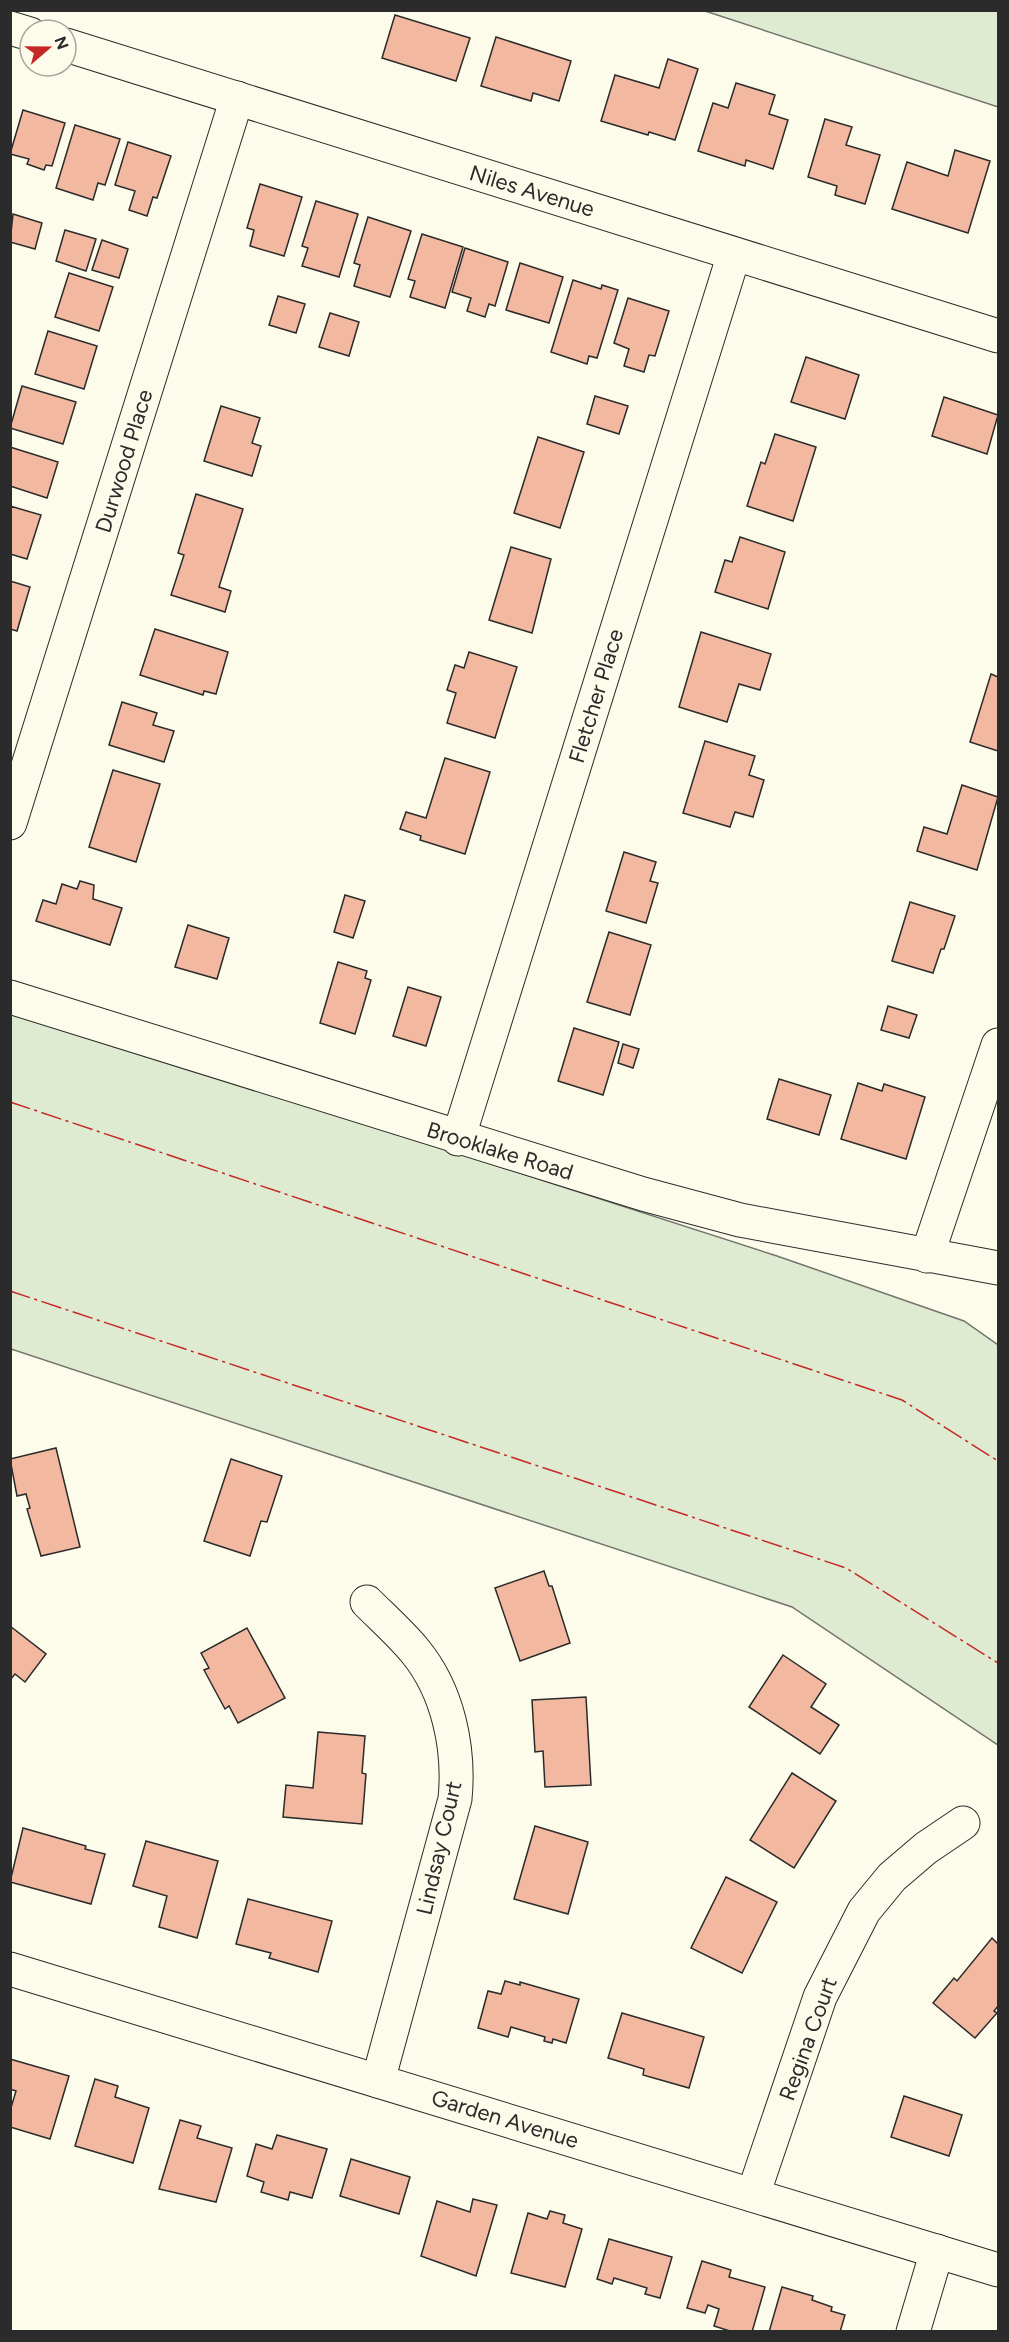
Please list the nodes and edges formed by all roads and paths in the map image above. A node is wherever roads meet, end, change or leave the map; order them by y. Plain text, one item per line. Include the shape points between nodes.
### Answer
1 (78, 49) edge
2 (237, 98) junction
3 (735, 254) junction
4 (999, 336) edge
5 (10, 823) edge
6 (10, 997) edge
7 (999, 1045) edge
8 (458, 1139) junction
9 (927, 1256) junction
10 (999, 1268) edge
11 (367, 1602) dead end
12 (963, 1823) dead end
13 (10, 1969) edge
14 (378, 2081) junction
15 (753, 2195) junction
16 (937, 2251) junction
17 (999, 2270) edge
18 (913, 2331) edge

1 - 2 street, Niles Avenue
2 - 3 street, Niles Avenue
2 - 5 street, Durwood Place
3 - 4 street, Niles Avenue
3 - 8 street, Fletcher Place
6 - 8 street, Brooklake Road
7 - 9 street
8 - 9 street, Brooklake Road via 740,1220
9 - 10 street, Brooklake Road
11 - 14 street, Lindsay Court via 416,1652 428,1670 447,1710 458,1776
12 - 15 street, Regina Court via 892,1877 864,1911 820,1997
13 - 14 street, Garden Avenue
14 - 15 street, Garden Avenue
15 - 16 street, Garden Avenue
16 - 17 street, Garden Avenue
16 - 18 street

